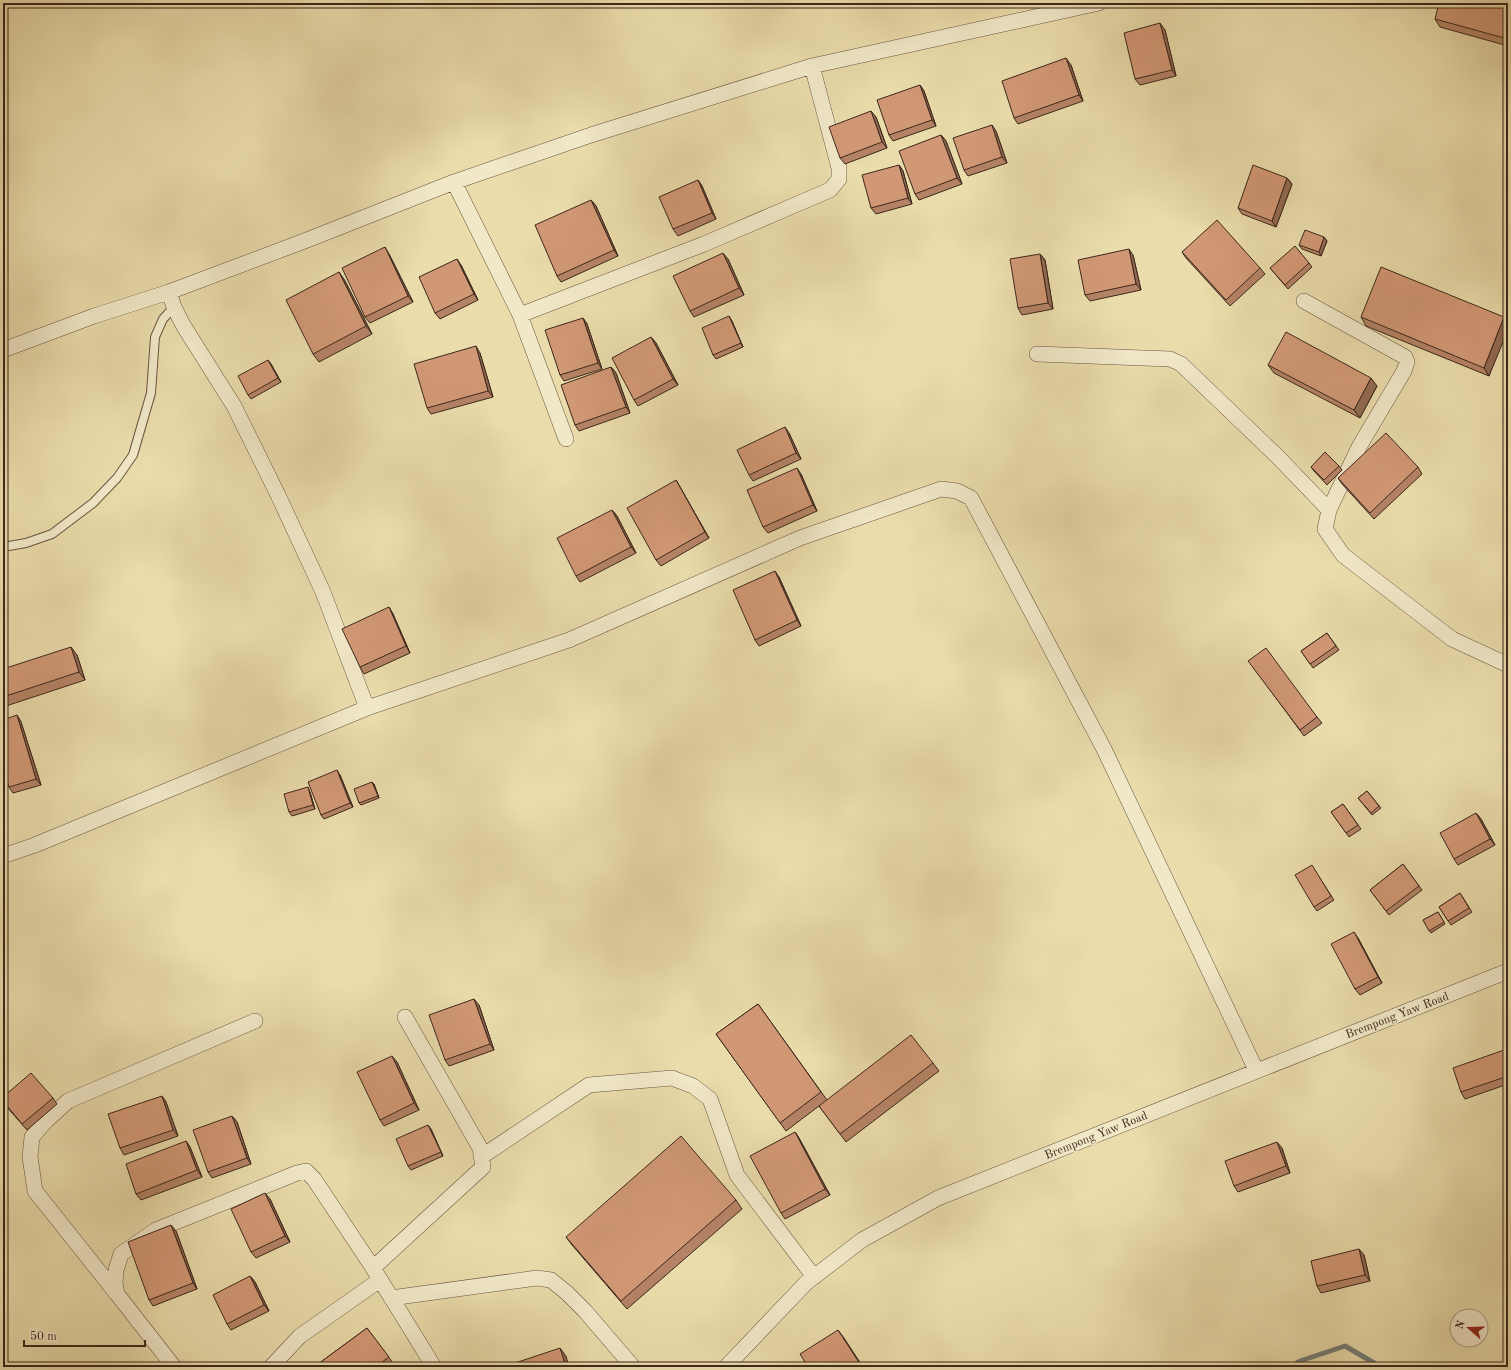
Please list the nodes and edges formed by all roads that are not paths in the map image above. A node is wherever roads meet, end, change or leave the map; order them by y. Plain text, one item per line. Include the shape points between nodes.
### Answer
1 (1099, 3) edge
2 (812, 66) junction
3 (454, 182) junction
4 (169, 292) junction
5 (1304, 301) dead end
6 (174, 308) junction
7 (520, 315) junction
8 (3, 350) edge
9 (1037, 354) dead end
10 (566, 439) dead end
11 (1329, 510) junction
12 (3, 547) edge
13 (1508, 665) edge
14 (367, 708) junction
15 (3, 856) edge
16 (1508, 971) edge
17 (405, 1017) dead end
18 (255, 1021) dead end
19 (1256, 1070) junction
20 (481, 1157) junction
21 (377, 1274) junction
22 (814, 1276) junction
23 (117, 1294) junction
24 (391, 1298) junction
25 (174, 1367) edge
26 (271, 1367) edge
27 (434, 1367) edge
28 (633, 1367) edge
29 (726, 1367) edge

1 - 2 street
2 - 3 street via 591,135
2 - 7 street via 839,168 839,179 830,190 704,244
3 - 4 street
3 - 7 street
4 - 6 street
4 - 8 street via 94,316
5 - 11 street via 1405,357 1407,362 1359,447
6 - 12 lane via 163,319 155,337 151,393 132,455 117,478 93,503 52,534 26,543
6 - 14 street via 234,406 278,495 323,592
7 - 10 street
9 - 11 street via 1170,358 1176,361 1277,456
11 - 13 street via 1325,529 1343,555 1452,639
14 - 15 street via 35,846
14 - 19 street via 569,640 800,538 941,489 957,491 971,498 1104,749
16 - 19 street, Brempong Yaw Road
17 - 20 street via 480,1148
18 - 23 street via 68,1101 32,1137 30,1157 35,1191
19 - 22 street, Brempong Yaw Road via 938,1198 862,1240
20 - 21 street via 483,1167
20 - 22 street via 589,1085 672,1078 693,1086 710,1100 737,1175
21 - 23 street via 314,1179 306,1171 156,1230 121,1254 116,1270
21 - 24 street
21 - 26 street via 300,1336
22 - 29 street, Brempong Yaw Road
23 - 25 street
24 - 27 street
24 - 28 street via 537,1278 551,1280 585,1311

